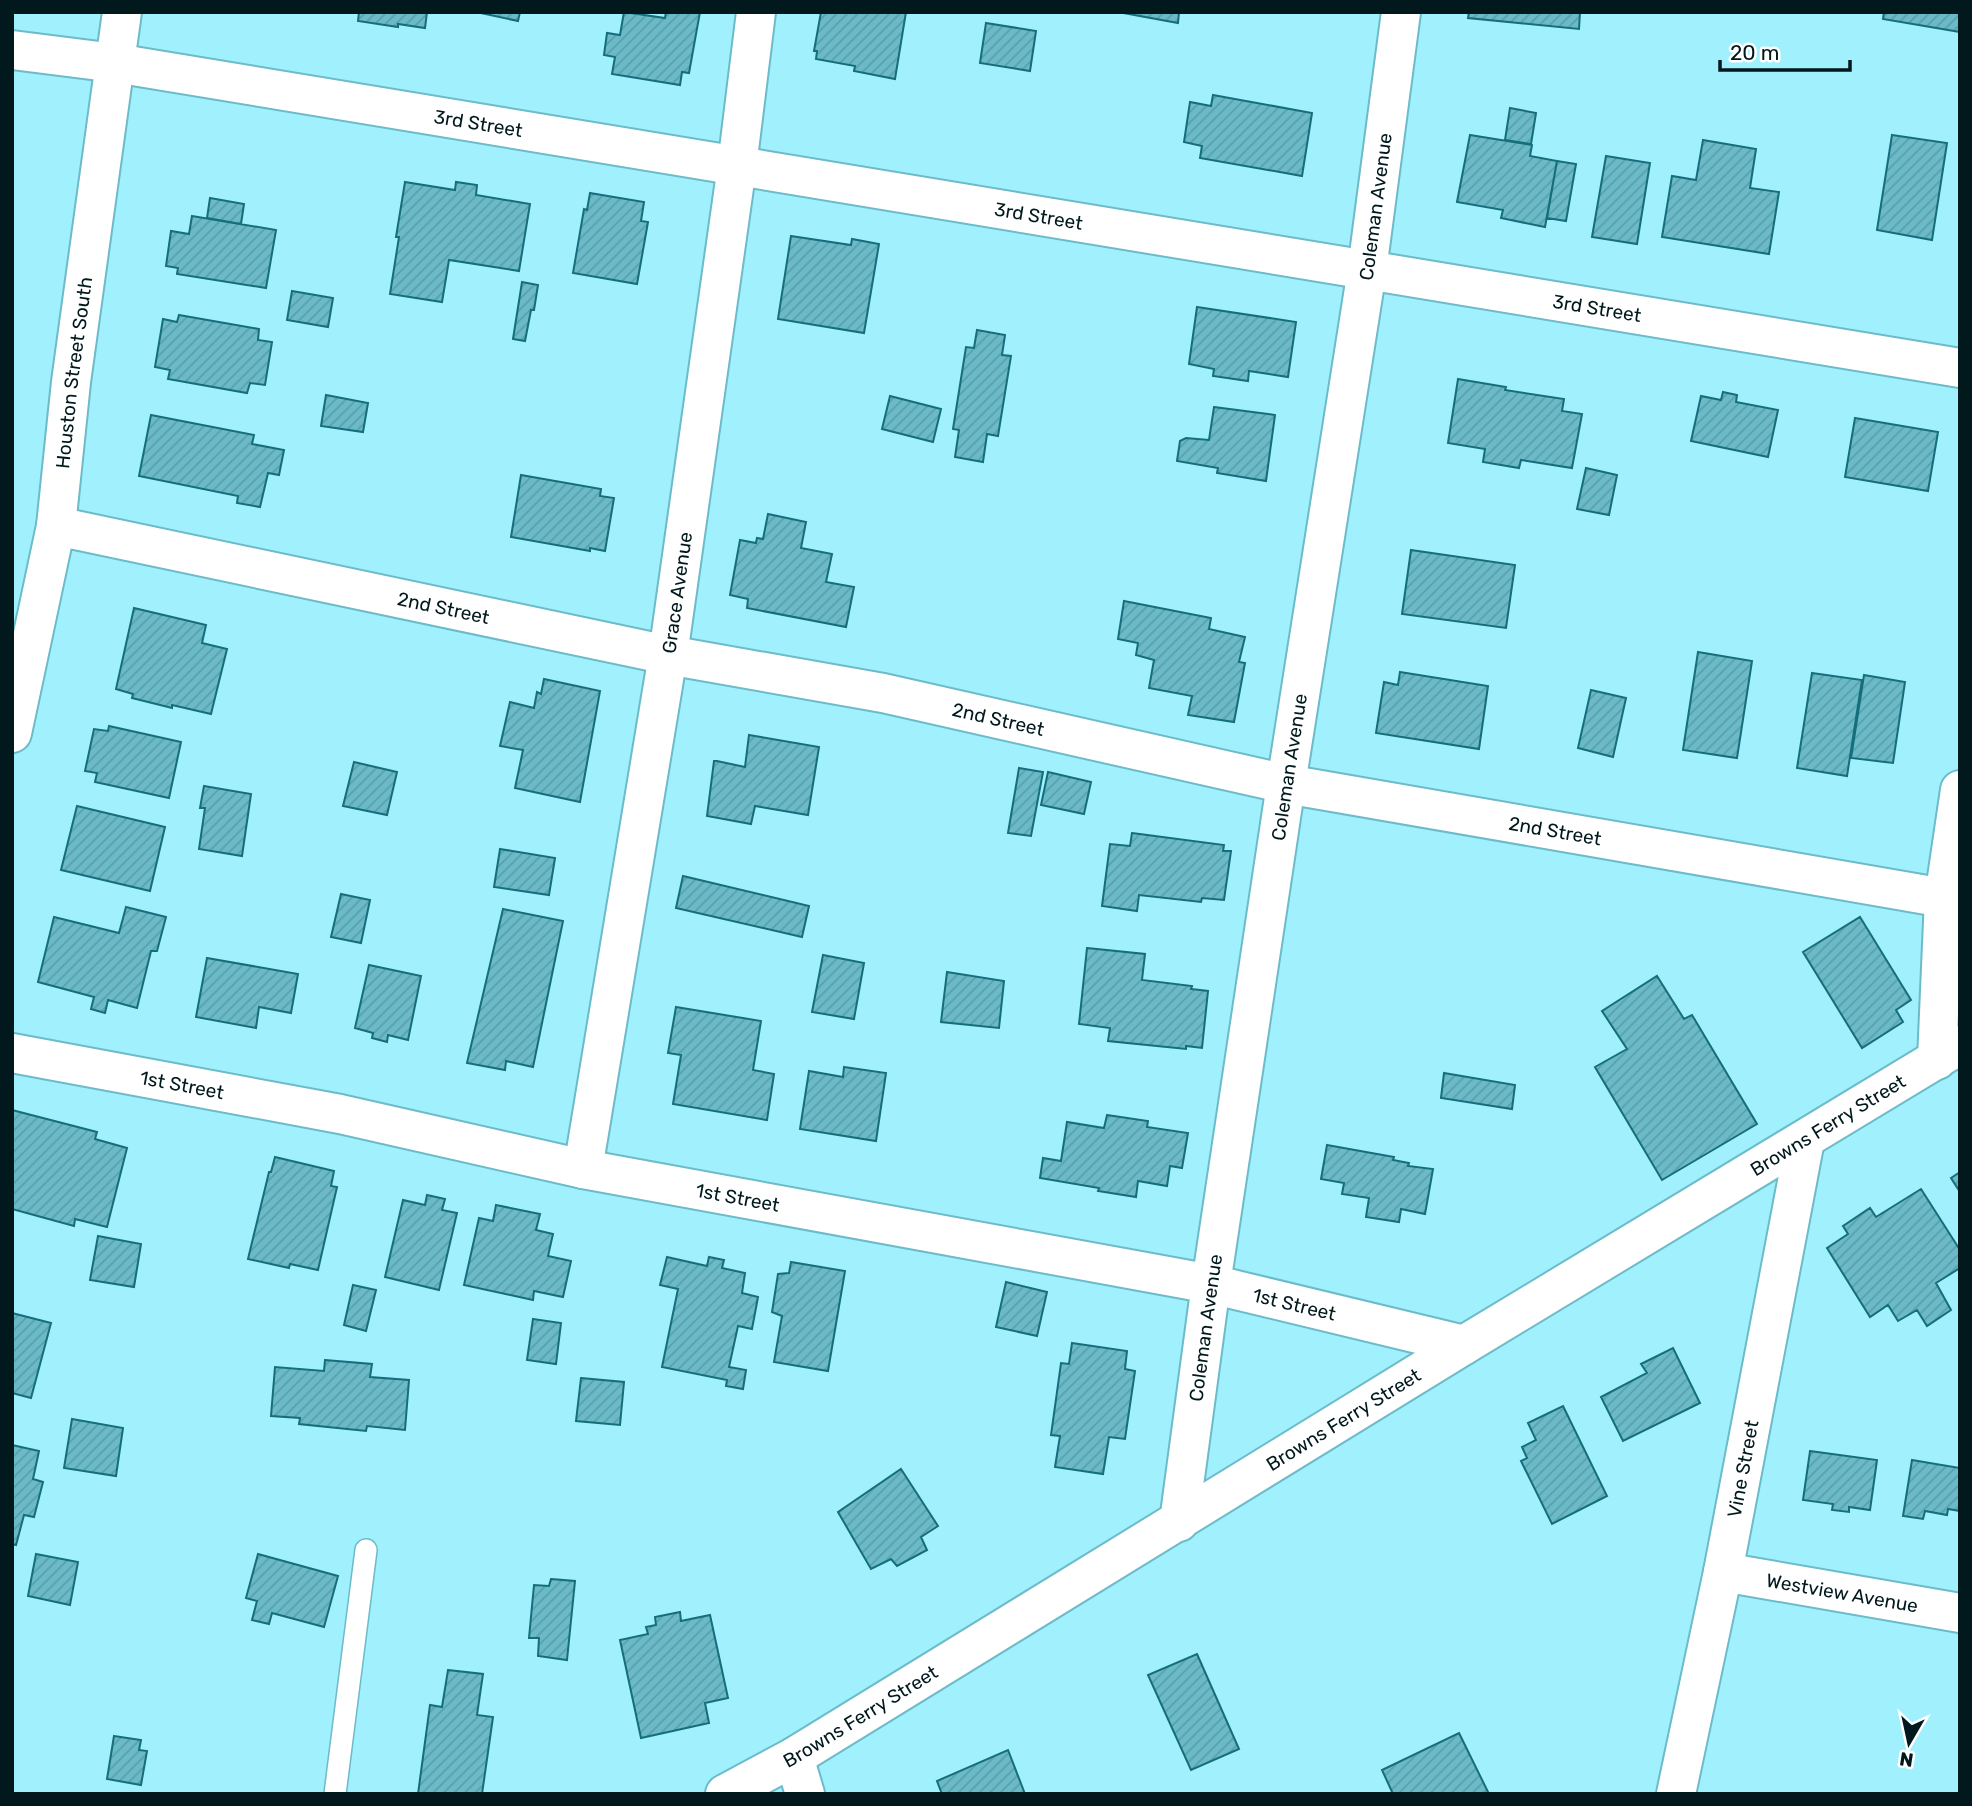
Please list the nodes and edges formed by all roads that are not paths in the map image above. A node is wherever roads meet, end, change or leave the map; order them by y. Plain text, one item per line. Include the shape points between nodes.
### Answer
1 (122, 12) edge
2 (756, 12) edge
3 (1401, 12) edge
4 (12, 50) edge
5 (115, 63) junction
6 (737, 166) junction
7 (1367, 270) junction
8 (1960, 368) edge
9 (56, 526) junction
10 (668, 655) junction
11 (12, 733) edge
12 (1286, 784) junction
13 (1960, 790) edge
14 (1944, 898) junction
15 (12, 1053) edge
16 (1948, 1053) edge
17 (1805, 1140) junction
18 (583, 1169) junction
19 (1211, 1284) junction
20 (1464, 1345) junction
21 (1179, 1522) junction
22 (366, 1550) dead end
23 (1723, 1572) junction
24 (1960, 1613) edge
25 (794, 1757) junction
26 (335, 1794) edge
27 (725, 1794) edge
28 (805, 1794) edge
29 (1676, 1794) edge

1 - 5 street, Houston Street South
2 - 6 street, Grace Avenue
3 - 7 street, Coleman Avenue
4 - 5 street, 3rd Street
5 - 6 street, 3rd Street
5 - 9 street, Houston Street South
6 - 7 street, 3rd Street
6 - 10 street, Grace Avenue
7 - 8 street, 3rd Street
7 - 12 street, Coleman Avenue
9 - 10 street, 2nd Street
9 - 11 street, Houston Street South
10 - 12 street, 2nd Street via 883,693
10 - 18 street, Grace Avenue
12 - 14 street, 2nd Street
12 - 19 street, Coleman Avenue
13 - 14 street
14 - 16 street
15 - 18 street, 1st Street via 340,1114
16 - 17 street, Browns Ferry Street
17 - 20 street, Browns Ferry Street
17 - 23 street, Vine Street
18 - 19 street, 1st Street
19 - 20 street, 1st Street
19 - 21 street, Coleman Avenue
20 - 21 street, Browns Ferry Street
21 - 25 street, Browns Ferry Street
22 - 26 lane
23 - 24 street, Westview Avenue
23 - 29 street, Vine Street
25 - 27 street, Browns Ferry Street
25 - 28 street

